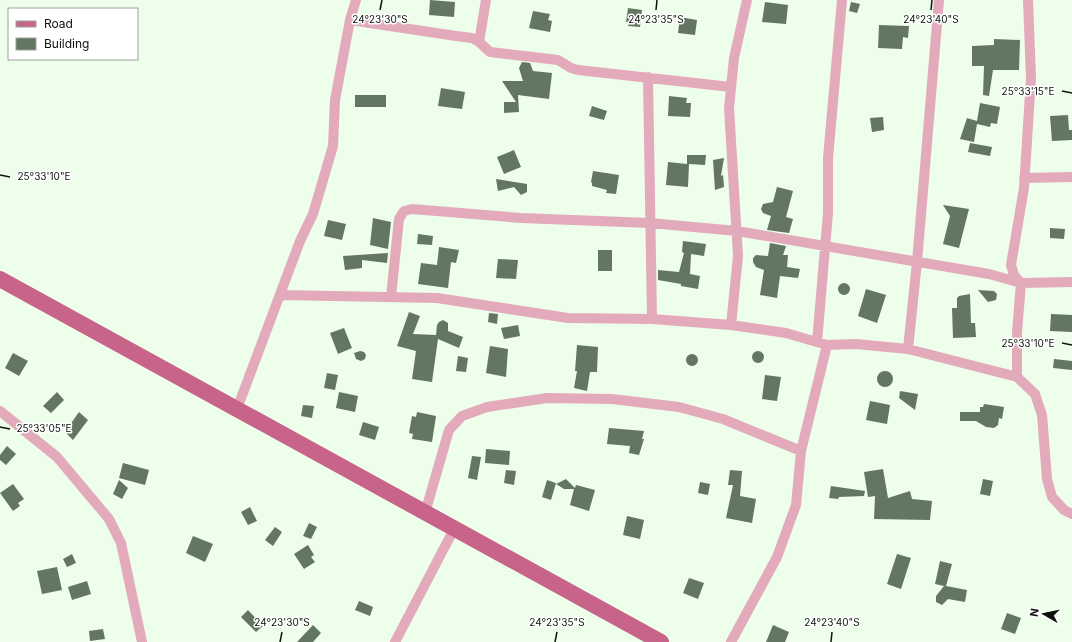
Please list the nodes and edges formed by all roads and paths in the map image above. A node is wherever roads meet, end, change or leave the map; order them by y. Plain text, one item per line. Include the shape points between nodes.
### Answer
1 (356, 0) edge
2 (486, 0) edge
3 (747, 0) edge
4 (842, 0) edge
5 (939, 0) edge
6 (1028, 0) edge
7 (350, 20) junction
8 (479, 42) junction
9 (648, 77) junction
10 (731, 87) junction
11 (1072, 177) edge
12 (1024, 178) junction
13 (650, 223) junction
14 (737, 231) junction
15 (825, 246) junction
16 (918, 262) junction
17 (0, 280) edge
18 (1072, 282) edge
19 (1021, 283) junction
20 (280, 295) junction
21 (391, 297) junction
22 (652, 319) junction
23 (731, 325) junction
24 (817, 342) junction
25 (827, 345) junction
26 (908, 349) junction
27 (1017, 377) junction
28 (237, 409) junction
29 (0, 411) edge
30 (801, 451) junction
31 (425, 513) junction
32 (1072, 514) edge
33 (454, 529) junction
34 (142, 642) edge
35 (394, 642) edge
36 (661, 642) edge
37 (731, 642) edge

1 - 7 street
2 - 8 street
3 - 10 street via 734,58
4 - 15 street via 828,158
5 - 16 street
6 - 12 street via 1031,78
7 - 8 street via 472,38
7 - 20 street via 335,100 333,146 313,214
8 - 9 street via 490,52 558,60 578,70
9 - 10 street
9 - 13 street
10 - 14 street via 729,108
11 - 12 street
12 - 19 street via 1011,265 1014,275
13 - 14 street
13 - 21 street via 521,218 412,209 404,211 399,219
13 - 22 street
14 - 15 street
14 - 23 street via 738,256
15 - 16 street
15 - 24 street
16 - 19 street via 989,274
16 - 26 street
17 - 28 main road
18 - 19 street
19 - 27 street
20 - 21 street
20 - 28 street
21 - 22 street via 437,298 568,318
22 - 23 street
23 - 24 street via 786,333
24 - 25 street
25 - 26 street via 856,344
25 - 30 street
26 - 27 street
27 - 32 street via 1035,394 1042,414 1047,479 1052,497 1064,510
28 - 31 main road
29 - 34 street via 57,457 109,519 121,543
30 - 31 street via 724,418 679,407 612,399 547,398 487,406 462,416 449,430
30 - 37 street via 796,505 777,557
31 - 33 main road
33 - 35 street
33 - 36 main road

